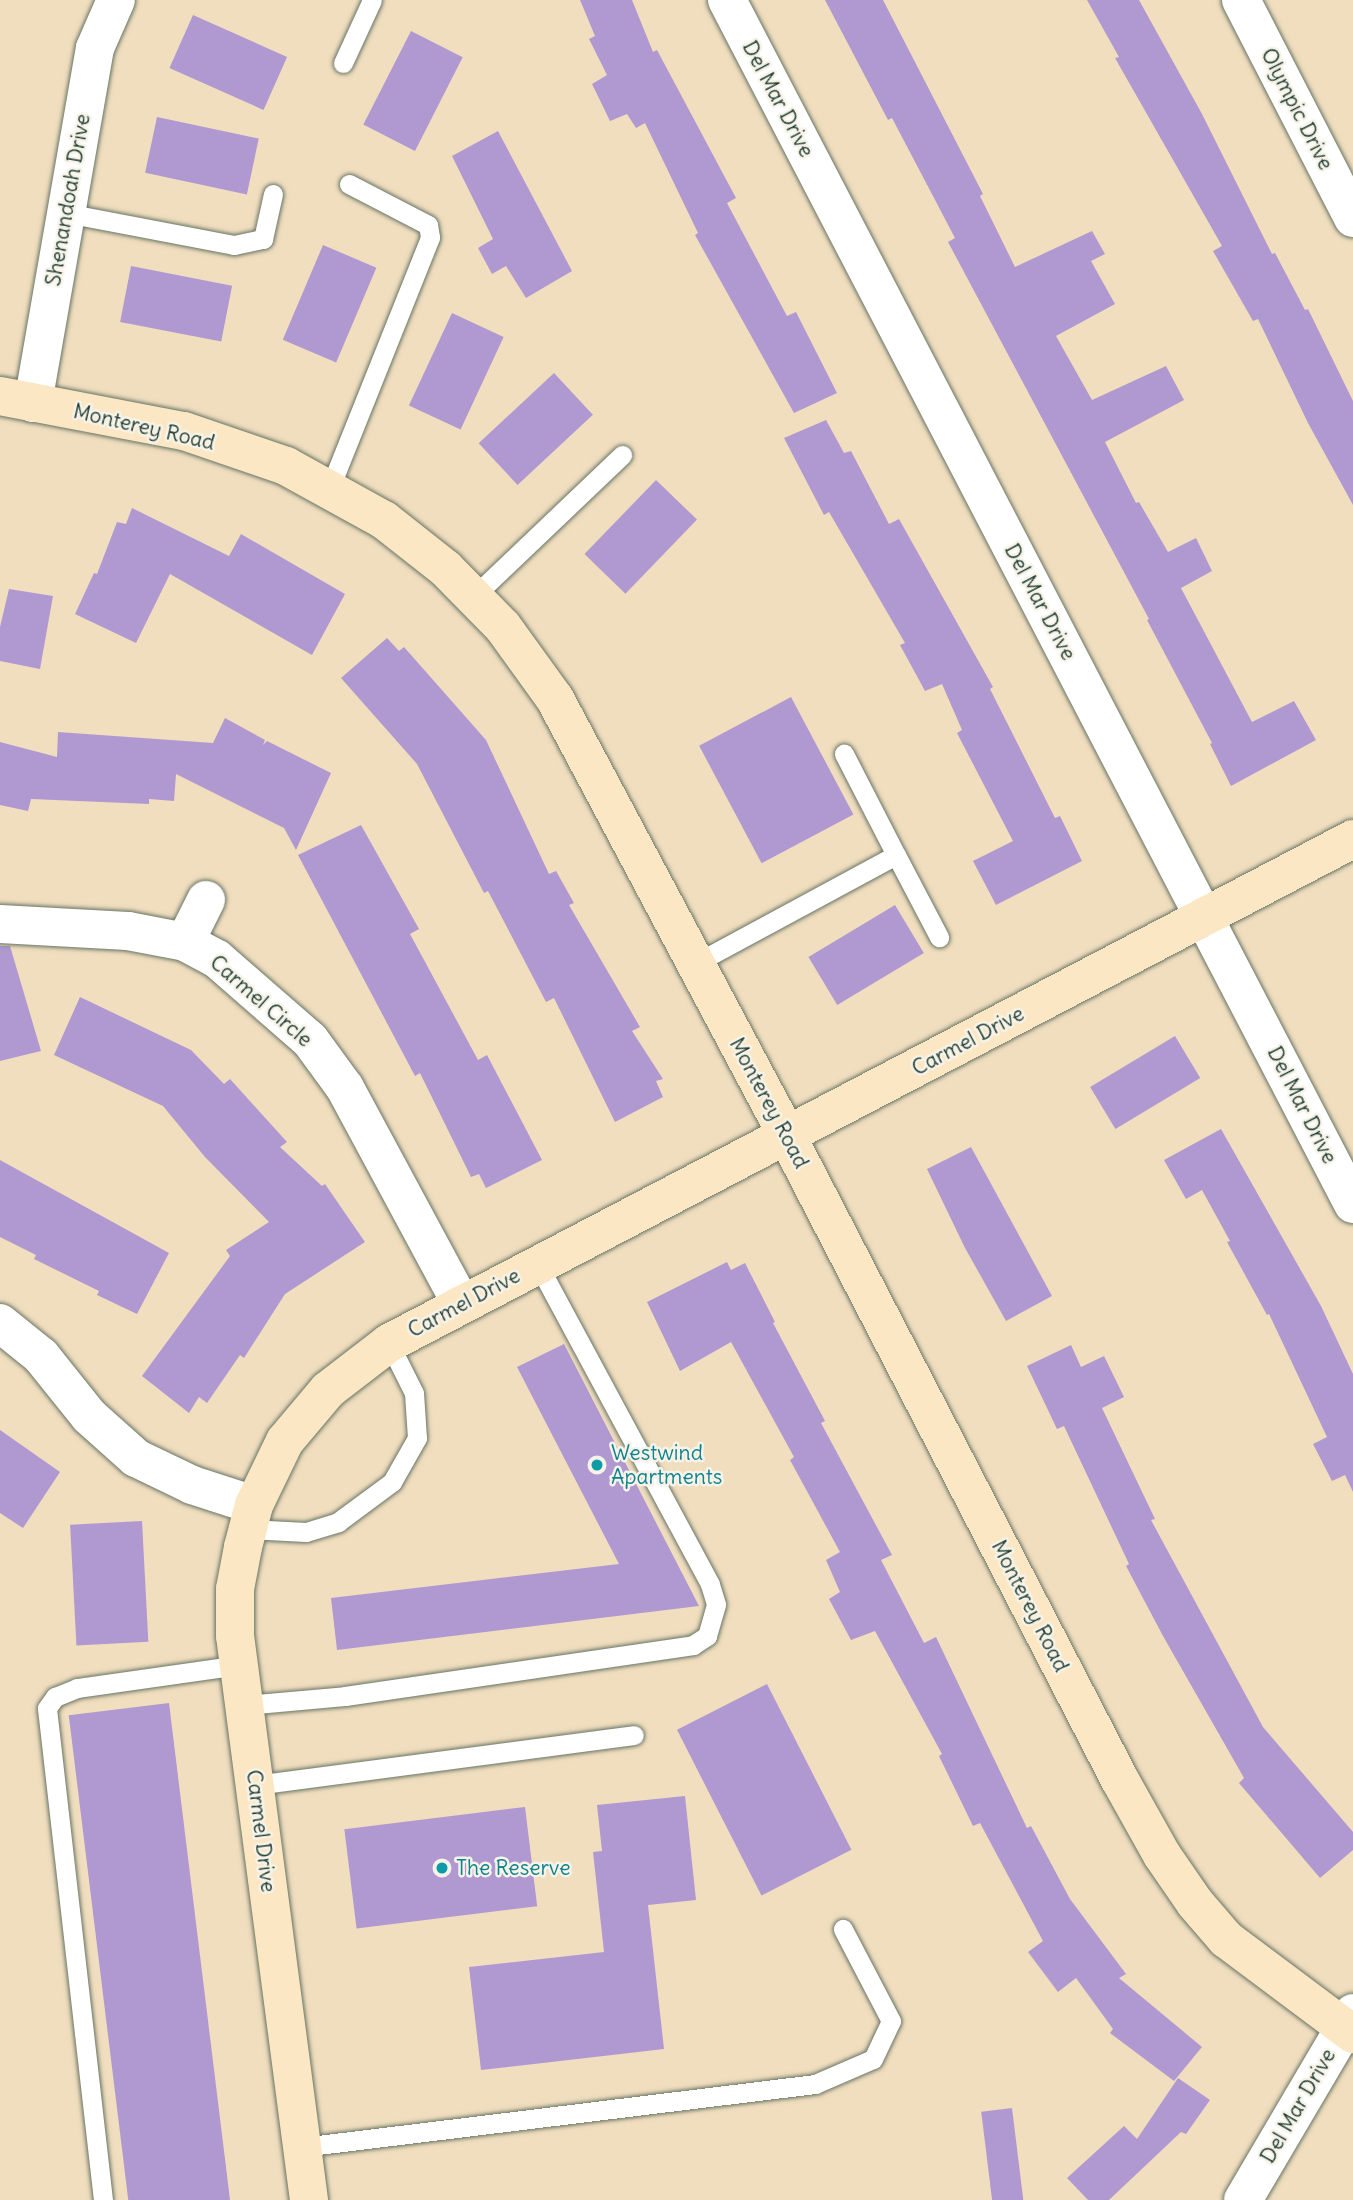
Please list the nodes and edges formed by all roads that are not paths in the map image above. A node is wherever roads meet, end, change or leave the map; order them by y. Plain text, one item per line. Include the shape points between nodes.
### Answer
1 (116, 0) edge
2 (372, 0) edge
3 (727, 0) edge
4 (1241, 0) edge
5 (343, 63) dead end
6 (349, 184) dead end
7 (273, 194) dead end
8 (66, 213) junction
9 (1353, 218) edge
10 (16, 400) edge
11 (622, 455) dead end
12 (330, 490) junction
13 (473, 597) junction
14 (844, 754) dead end
15 (1353, 839) edge
16 (896, 855) junction
17 (206, 900) dead end
18 (1204, 916) junction
19 (0, 924) edge
20 (939, 937) dead end
21 (185, 942) junction
22 (696, 963) junction
23 (787, 1136) junction
24 (1353, 1204) edge
25 (538, 1264) junction
26 (461, 1303) junction
27 (0, 1323) edge
28 (389, 1343) junction
29 (251, 1517) junction
30 (239, 1665) junction
31 (245, 1705) junction
32 (634, 1735) dead end
33 (255, 1784) junction
34 (843, 1929) dead end
35 (1350, 2025) edge
36 (302, 2147) junction
37 (103, 2200) edge
38 (309, 2200) edge
39 (1243, 2200) edge

1 - 8 street, Shenandoah Drive via 95,48
2 - 5 lane
3 - 18 street, Del Mar Drive
4 - 9 street, Olympic Drive
6 - 12 lane via 428,225 430,237
7 - 8 lane via 264,239 234,245
8 - 10 street, Shenandoah Drive
10 - 12 street, Monterey Road via 184,431 286,466
11 - 13 lane
12 - 13 street, Monterey Road via 384,520 446,569
13 - 22 street, Monterey Road via 503,627 555,699
14 - 16 lane
15 - 18 street, Carmel Drive
16 - 20 lane
16 - 22 lane
17 - 21 street
18 - 23 street, Carmel Drive
18 - 24 street, Del Mar Drive
19 - 21 street, Carmel Circle via 128,931
21 - 26 street, Carmel Circle via 217,959 310,1040 345,1088
22 - 23 street, Monterey Road
23 - 25 street, Carmel Drive
23 - 35 street, Monterey Road via 1162,1855 1226,1939
25 - 26 street, Carmel Drive
25 - 31 lane via 710,1584 716,1604 707,1636 694,1646 345,1696
26 - 28 street, Carmel Drive
27 - 29 street via 41,1356 89,1416 136,1458
28 - 29 street, Carmel Drive via 328,1390 285,1441
28 - 29 lane via 414,1393 417,1438 392,1482 338,1522 306,1532
29 - 30 street, Carmel Drive via 235,1589
30 - 31 street, Carmel Drive
30 - 37 lane via 77,1688 55,1697 47,1707
31 - 33 street, Carmel Drive
32 - 33 lane
33 - 36 street, Carmel Drive
34 - 36 lane via 891,2021 873,2059 815,2084
35 - 39 street, Del Mar Drive
36 - 38 street, Carmel Drive

